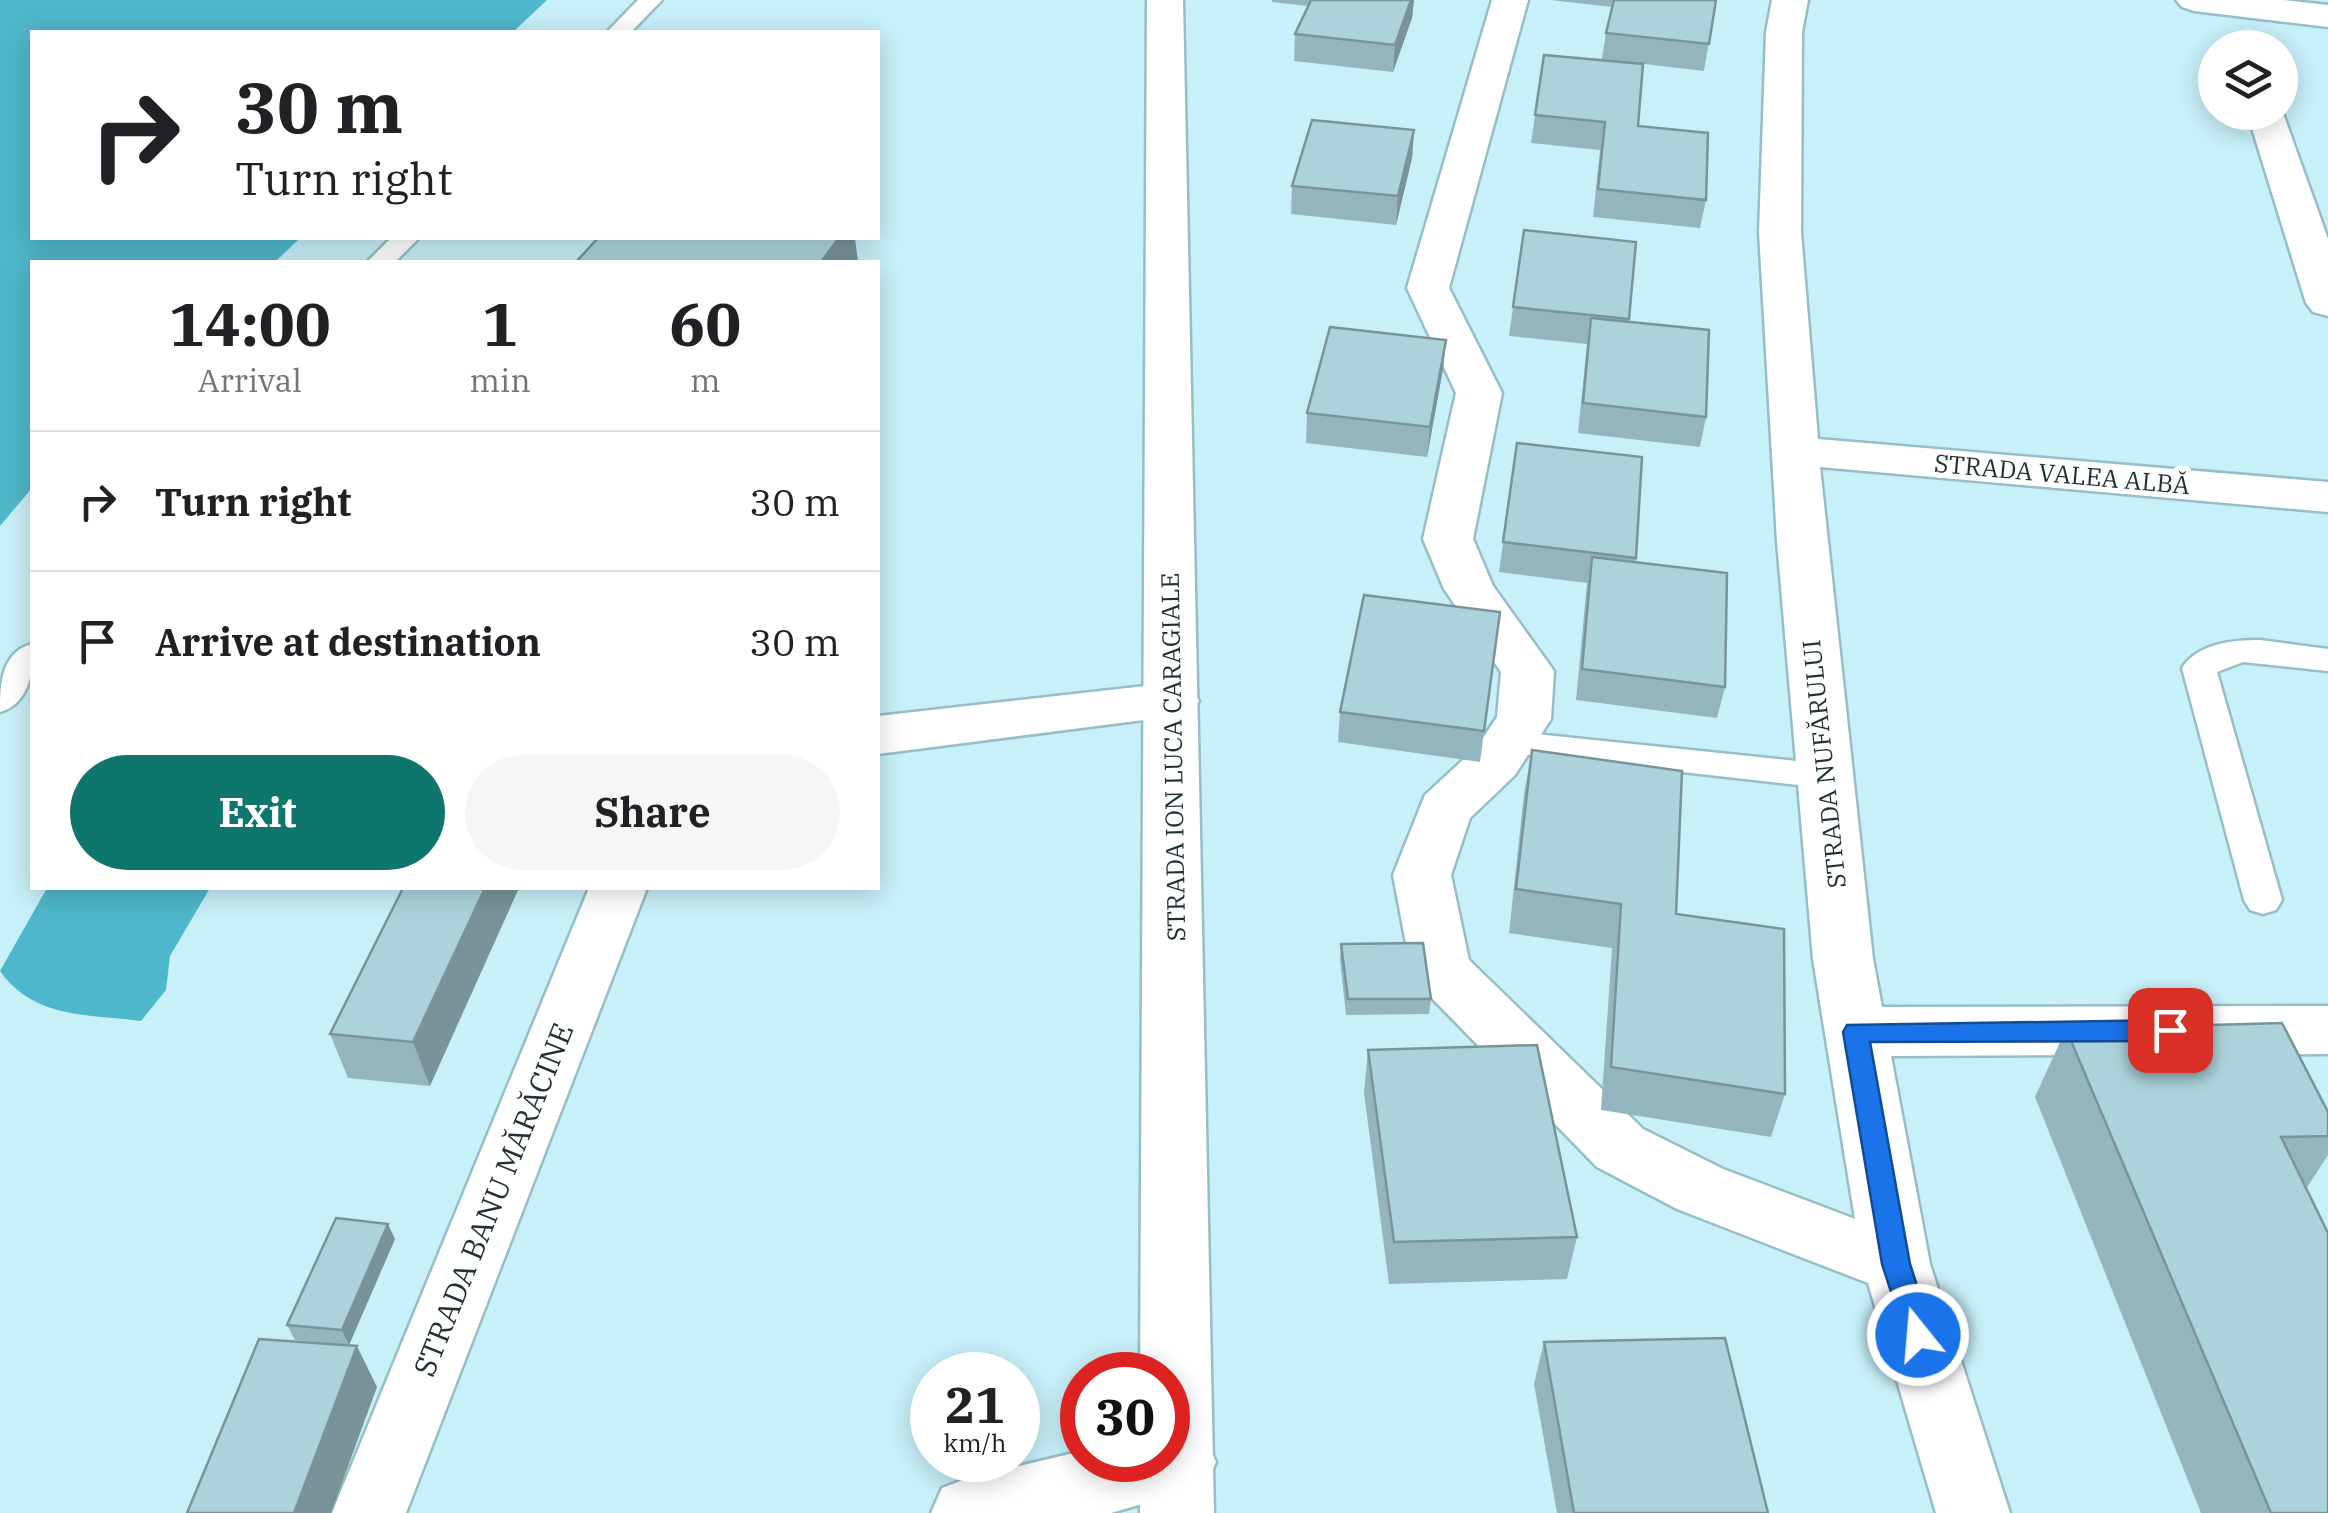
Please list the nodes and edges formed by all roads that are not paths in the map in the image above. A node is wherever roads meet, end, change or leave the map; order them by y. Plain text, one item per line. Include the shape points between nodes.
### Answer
1 (651, 0) edge
2 (1165, 0) edge
3 (1510, 0) edge
4 (1790, 0) edge
5 (2194, 0) edge
6 (2328, 16) edge
7 (620, 30) edge
8 (2272, 130) edge
9 (404, 240) edge
10 (382, 260) edge
11 (2328, 303) edge
12 (1796, 451) junction
13 (2328, 497) edge
14 (30, 658) edge
15 (2328, 660) edge
16 (0, 700) edge
17 (1172, 701) junction
18 (880, 735) edge
19 (1508, 743) junction
20 (1825, 776) junction
21 (617, 890) edge
22 (2263, 900) dead end
23 (2328, 1030) edge
24 (1856, 1032) junction
25 (1896, 1264) junction
26 (1178, 1488) edge
27 (369, 1513) edge
28 (968, 1513) edge
29 (1973, 1513) edge

1 - 7 lane
2 - 17 street, STRADA ION LUCA CARAGIALE
3 - 19 street via 1428,288 1478,393 1448,539 1469,589 1528,671 1524,719
4 - 12 street, STRADA NUFĂRULUI via 1780,232
5 - 6 street via 2236,19
8 - 11 street
9 - 10 lane
12 - 13 street, STRADA VALEA ALBĂ
12 - 20 street, STRADA NUFĂRULUI
14 - 16 lane
15 - 22 lane via 2234,652 2212,655 2199,668
17 - 18 street
17 - 26 street, STRADA ION LUCA CARAGIALE
19 - 20 lane
19 - 25 street via 1445,810 1422,875 1441,970 1620,1148 1700,1190
20 - 24 street, STRADA NUFĂRULUI
21 - 27 street, STRADA BANU MĂRĂCINE
23 - 24 street
24 - 25 street, STRADA NUFĂRULUI
25 - 29 street, STRADA NUFĂRULUI
26 - 28 street

